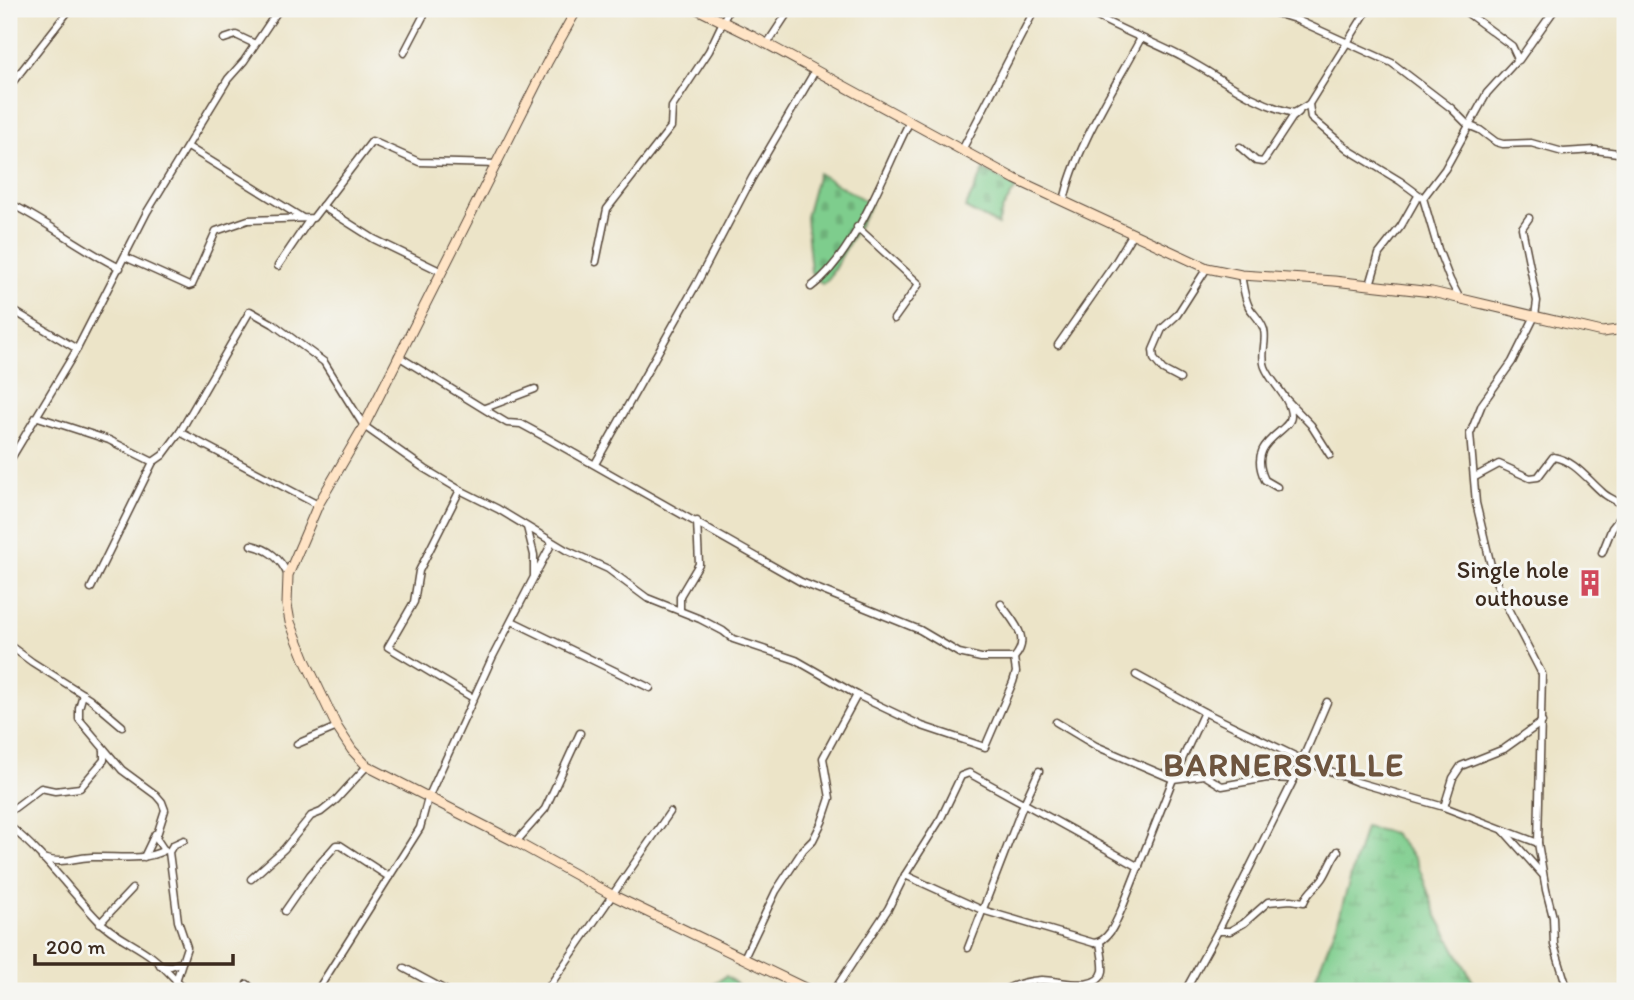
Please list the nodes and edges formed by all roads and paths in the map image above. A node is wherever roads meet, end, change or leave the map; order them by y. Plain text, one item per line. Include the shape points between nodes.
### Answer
1 (70, 9) edge
2 (279, 9) edge
3 (427, 9) edge
4 (577, 9) edge
5 (696, 9) edge
6 (729, 9) edge
7 (790, 9) edge
8 (1035, 9) edge
9 (1083, 9) edge
10 (1263, 9) edge
11 (1368, 9) edge
12 (1462, 9) edge
13 (1555, 9) edge
14 (723, 22) junction
15 (1141, 38) junction
16 (225, 39) dead end
17 (1345, 43) junction
18 (255, 44) junction
19 (766, 44) junction
20 (404, 53) dead end
21 (1516, 64) junction
22 (815, 71) junction
23 (12, 83) dead end
24 (1309, 104) junction
25 (909, 123) junction
26 (1468, 125) junction
27 (188, 147) junction
28 (1240, 147) dead end
29 (962, 150) junction
30 (1625, 154) edge
31 (498, 164) junction
32 (1420, 197) junction
33 (1064, 201) junction
34 (9, 203) edge
35 (322, 206) junction
36 (306, 218) junction
37 (1529, 218) dead end
38 (857, 227) junction
39 (1133, 233) junction
40 (125, 257) junction
41 (596, 262) dead end
42 (278, 266) dead end
43 (120, 268) junction
44 (1207, 268) junction
45 (442, 272) junction
46 (1241, 275) junction
47 (1370, 285) junction
48 (811, 287) dead end
49 (1460, 299) junction
50 (9, 308) edge
51 (1535, 316) junction
52 (894, 319) dead end
53 (1625, 329) edge
54 (1058, 345) dead end
55 (77, 349) junction
56 (398, 356) junction
57 (1180, 379) dead end
58 (535, 389) dead end
59 (1284, 397) junction
60 (485, 408) junction
61 (38, 416) junction
62 (364, 426) junction
63 (180, 432) junction
64 (1330, 455) dead end
65 (153, 462) junction
66 (9, 463) edge
67 (595, 464) junction
68 (1475, 477) junction
69 (1277, 488) dead end
70 (460, 490) junction
71 (318, 505) junction
72 (697, 521) junction
73 (527, 527) junction
74 (552, 542) junction
75 (251, 545) dead end
76 (1602, 553) dead end
77 (288, 575) junction
78 (534, 577) junction
79 (91, 588) dead end
80 (1001, 604) dead end
81 (680, 610) junction
82 (512, 621) junction
83 (9, 645) edge
84 (1014, 658) junction
85 (1136, 675) dead end
86 (650, 688) dead end
87 (83, 694) junction
88 (857, 695) junction
89 (473, 698) junction
90 (1327, 702) dead end
91 (1204, 712) junction
92 (1056, 722) dead end
93 (1542, 722) junction
94 (122, 726) dead end
95 (337, 727) junction
96 (580, 733) dead end
97 (298, 744) dead end
98 (104, 747) junction
99 (1303, 760) junction
100 (367, 766) junction
101 (1039, 771) dead end
102 (1173, 779) junction
103 (1294, 779) junction
104 (428, 798) junction
105 (1023, 805) junction
106 (1444, 807) junction
107 (9, 812) edge
108 (670, 813) dead end
109 (9, 826) edge
110 (1501, 829) junction
111 (157, 831) junction
112 (184, 840) dead end
113 (516, 842) junction
114 (1538, 843) junction
115 (173, 845) junction
116 (164, 850) junction
117 (1338, 851) dead end
118 (144, 857) junction
119 (41, 858) junction
120 (1139, 867) junction
121 (905, 875) junction
122 (1544, 876) junction
123 (389, 877) junction
124 (251, 879) dead end
125 (132, 889) dead end
126 (612, 895) junction
127 (982, 909) junction
128 (285, 911) dead end
129 (100, 923) junction
130 (1218, 932) junction
131 (1100, 943) junction
132 (968, 948) dead end
133 (744, 958) junction
134 (182, 962) junction
135 (160, 965) junction
136 (404, 968) dead end
137 (176, 981) junction
138 (247, 984) dead end
139 (187, 991) edge
140 (254, 991) edge
141 (317, 991) edge
142 (447, 991) edge
143 (546, 991) edge
144 (811, 991) edge
145 (834, 991) edge
146 (1003, 991) edge
147 (1185, 991) edge
148 (1568, 991) edge

1 - 23 street
2 - 18 street
3 - 20 street
4 - 31 main road
5 - 14 main road
6 - 14 street
7 - 19 street
8 - 29 street
9 - 15 street
10 - 17 street
11 - 17 street
12 - 21 street via 1512,46 1517,52
13 - 21 street
14 - 19 main road
14 - 41 street via 671,107 671,127 607,209
15 - 24 street via 1276,109 1294,113
15 - 33 street via 1079,158
16 - 18 street via 236,35
17 - 24 street
17 - 26 street via 1392,64
18 - 27 street via 228,79
19 - 22 main road
21 - 26 street via 1487,93
22 - 25 main road
22 - 67 street
24 - 28 street via 1292,118 1264,162
24 - 32 street via 1311,118 1349,150
25 - 29 main road
25 - 38 street
26 - 30 street via 1503,144
26 - 32 street via 1445,169
27 - 36 street
27 - 40 street
29 - 33 main road
31 - 35 street via 419,162 372,141
31 - 45 main road
32 - 47 street via 1380,254
32 - 49 street
33 - 39 main road
34 - 43 street
35 - 36 street
35 - 45 street via 374,239
36 - 40 street via 248,220 216,231 189,286
36 - 42 street
37 - 51 street via 1522,228 1537,301
38 - 48 street via 834,266
38 - 52 street via 919,284
39 - 44 main road
39 - 54 street
40 - 43 street
43 - 55 street
44 - 46 main road
44 - 57 street via 1177,315 1162,329 1153,351 1163,370
45 - 56 main road
46 - 47 main road
46 - 59 street via 1246,301 1264,328 1263,362
47 - 49 main road
49 - 51 main road
50 - 55 street
51 - 53 main road via 1602,332
51 - 68 street via 1475,420 1470,434
55 - 61 street
56 - 60 street
56 - 62 main road
58 - 60 street
59 - 64 street via 1311,425
59 - 69 street via 1291,415 1288,424 1265,444 1261,461 1265,480
60 - 67 street
61 - 65 street via 109,440
61 - 66 street
62 - 63 street via 324,362 250,311
62 - 70 street
62 - 71 main road
63 - 65 street
63 - 71 street
65 - 79 street
67 - 72 street
68 - 76 street via 1499,464 1530,478 1538,477 1553,457 1569,463 1625,508
68 - 93 street via 1476,503 1493,574 1542,674
70 - 73 street
70 - 89 street via 419,570 414,602 388,647
71 - 77 main road
72 - 81 street via 699,564 680,596
72 - 84 street via 801,582 920,630 959,653
73 - 74 street
73 - 78 street
74 - 78 street
74 - 81 street via 608,569 647,598
75 - 77 street via 268,550
77 - 95 main road via 290,622
78 - 82 street
80 - 84 street via 1022,636 1022,648
81 - 88 street via 733,639 796,660
82 - 86 street
82 - 89 street
83 - 87 street
84 - 88 street via 1013,682 985,747 922,726
85 - 91 street
87 - 94 street
87 - 98 street via 79,719
88 - 133 street via 823,758 828,807 813,840 776,891
89 - 104 street
90 - 99 street
91 - 99 street
91 - 102 street
92 - 102 street via 1096,746
93 - 106 street via 1504,749 1461,766 1452,778
93 - 114 street
95 - 97 street
95 - 100 main road
96 - 113 street via 545,809
98 - 107 street via 104,760 80,788 41,788
98 - 111 street via 122,771 162,802 165,810
99 - 103 street
99 - 106 street via 1356,782
100 - 104 main road
100 - 124 street
101 - 105 street
102 - 103 street via 1204,775 1222,786 1267,778
102 - 120 street
103 - 130 street
104 - 113 main road
104 - 123 street via 420,828
105 - 120 street
105 - 121 street via 964,774
105 - 127 street
106 - 110 street
108 - 126 street
109 - 119 street via 28,840
110 - 114 street
110 - 122 street
111 - 116 street
111 - 118 street
112 - 115 street
113 - 126 main road
114 - 122 street
115 - 116 street
115 - 134 street via 169,857 173,893 187,947
116 - 118 street
117 - 130 street via 1304,902 1269,902 1244,923
118 - 119 street via 89,857 62,863
119 - 129 street
120 - 131 street via 1115,923
121 - 127 street
121 - 145 street
122 - 148 street via 1554,945
123 - 128 street via 336,845
123 - 141 street
125 - 129 street
126 - 133 main road
126 - 143 street
127 - 131 street
127 - 132 street
129 - 135 street
130 - 147 street
131 - 146 street via 1103,971 1098,979 1084,985 1043,980
133 - 144 main road
134 - 135 street
134 - 137 street
135 - 137 street
136 - 142 street
137 - 139 street
138 - 140 street

